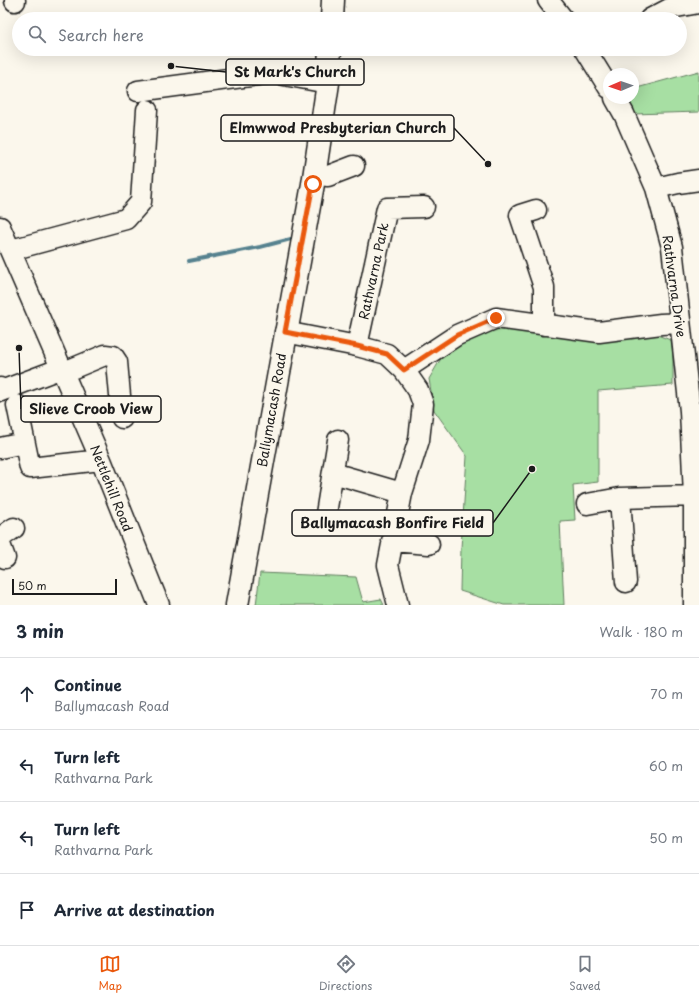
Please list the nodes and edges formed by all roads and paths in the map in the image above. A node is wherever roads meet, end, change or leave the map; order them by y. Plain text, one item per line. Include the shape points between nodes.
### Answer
1 (333, 0) edge
2 (548, 0) edge
3 (699, 3) edge
4 (670, 4) edge
5 (332, 12) edge
6 (557, 12) edge
7 (659, 12) edge
8 (330, 56) edge
9 (592, 56) edge
10 (603, 77) edge
11 (328, 83) junction
12 (138, 91) dead end
13 (618, 104) edge
14 (147, 110) dead end
15 (354, 166) dead end
16 (314, 174) junction
17 (699, 180) edge
18 (656, 188) junction
19 (424, 207) dead end
20 (536, 210) dead end
21 (0, 227) edge
22 (11, 250) junction
23 (680, 323) junction
24 (544, 324) junction
25 (285, 332) junction
26 (357, 346) junction
27 (63, 370) junction
28 (404, 370) junction
29 (0, 388) edge
30 (17, 405) dead end
31 (694, 411) edge
32 (122, 418) dead end
33 (338, 440) dead end
34 (24, 443) junction
35 (0, 448) edge
36 (101, 460) junction
37 (333, 473) junction
38 (402, 493) junction
39 (694, 496) junction
40 (620, 498) junction
41 (586, 504) dead end
42 (325, 520) dead end
43 (392, 541) junction
44 (429, 544) dead end
45 (626, 582) dead end
46 (160, 605) edge
47 (237, 605) edge
48 (398, 605) edge
49 (694, 605) edge

1 - 5 main road
2 - 6 street
3 - 4 street
4 - 7 street
8 - 11 main road, Ballymacash Road
9 - 10 street
11 - 12 street via 273,73
11 - 16 main road, Ballymacash Road
13 - 18 street, Rathvarna Drive
14 - 22 street via 142,202 126,220
15 - 16 street via 328,176
16 - 25 main road, Ballymacash Road
17 - 18 street
18 - 23 street, Rathvarna Drive via 672,247
19 - 26 street, Rathvarna Park via 387,208
20 - 24 street via 520,215 544,287
21 - 22 street, Nettlehill Road
22 - 27 street, Nettlehill Road
23 - 24 street via 600,332
23 - 31 street, Rathvarna Drive
24 - 28 street via 496,318 457,335
25 - 26 street
25 - 47 main road, Ballymacash Road
26 - 28 street via 387,354
27 - 29 street via 1,391
27 - 32 street via 105,355 113,356 117,362
27 - 36 street, Nettlehill Road
28 - 38 street via 418,390 423,404 419,440
30 - 34 street
31 - 39 street, Rathvarna Drive
33 - 37 street
34 - 35 street
34 - 36 street via 30,468
36 - 46 street, Nettlehill Road
37 - 38 street
37 - 42 street
38 - 43 street
39 - 40 street
39 - 49 street, Rathvarna Drive
40 - 41 street
40 - 45 street
43 - 44 street
43 - 48 street via 388,565

